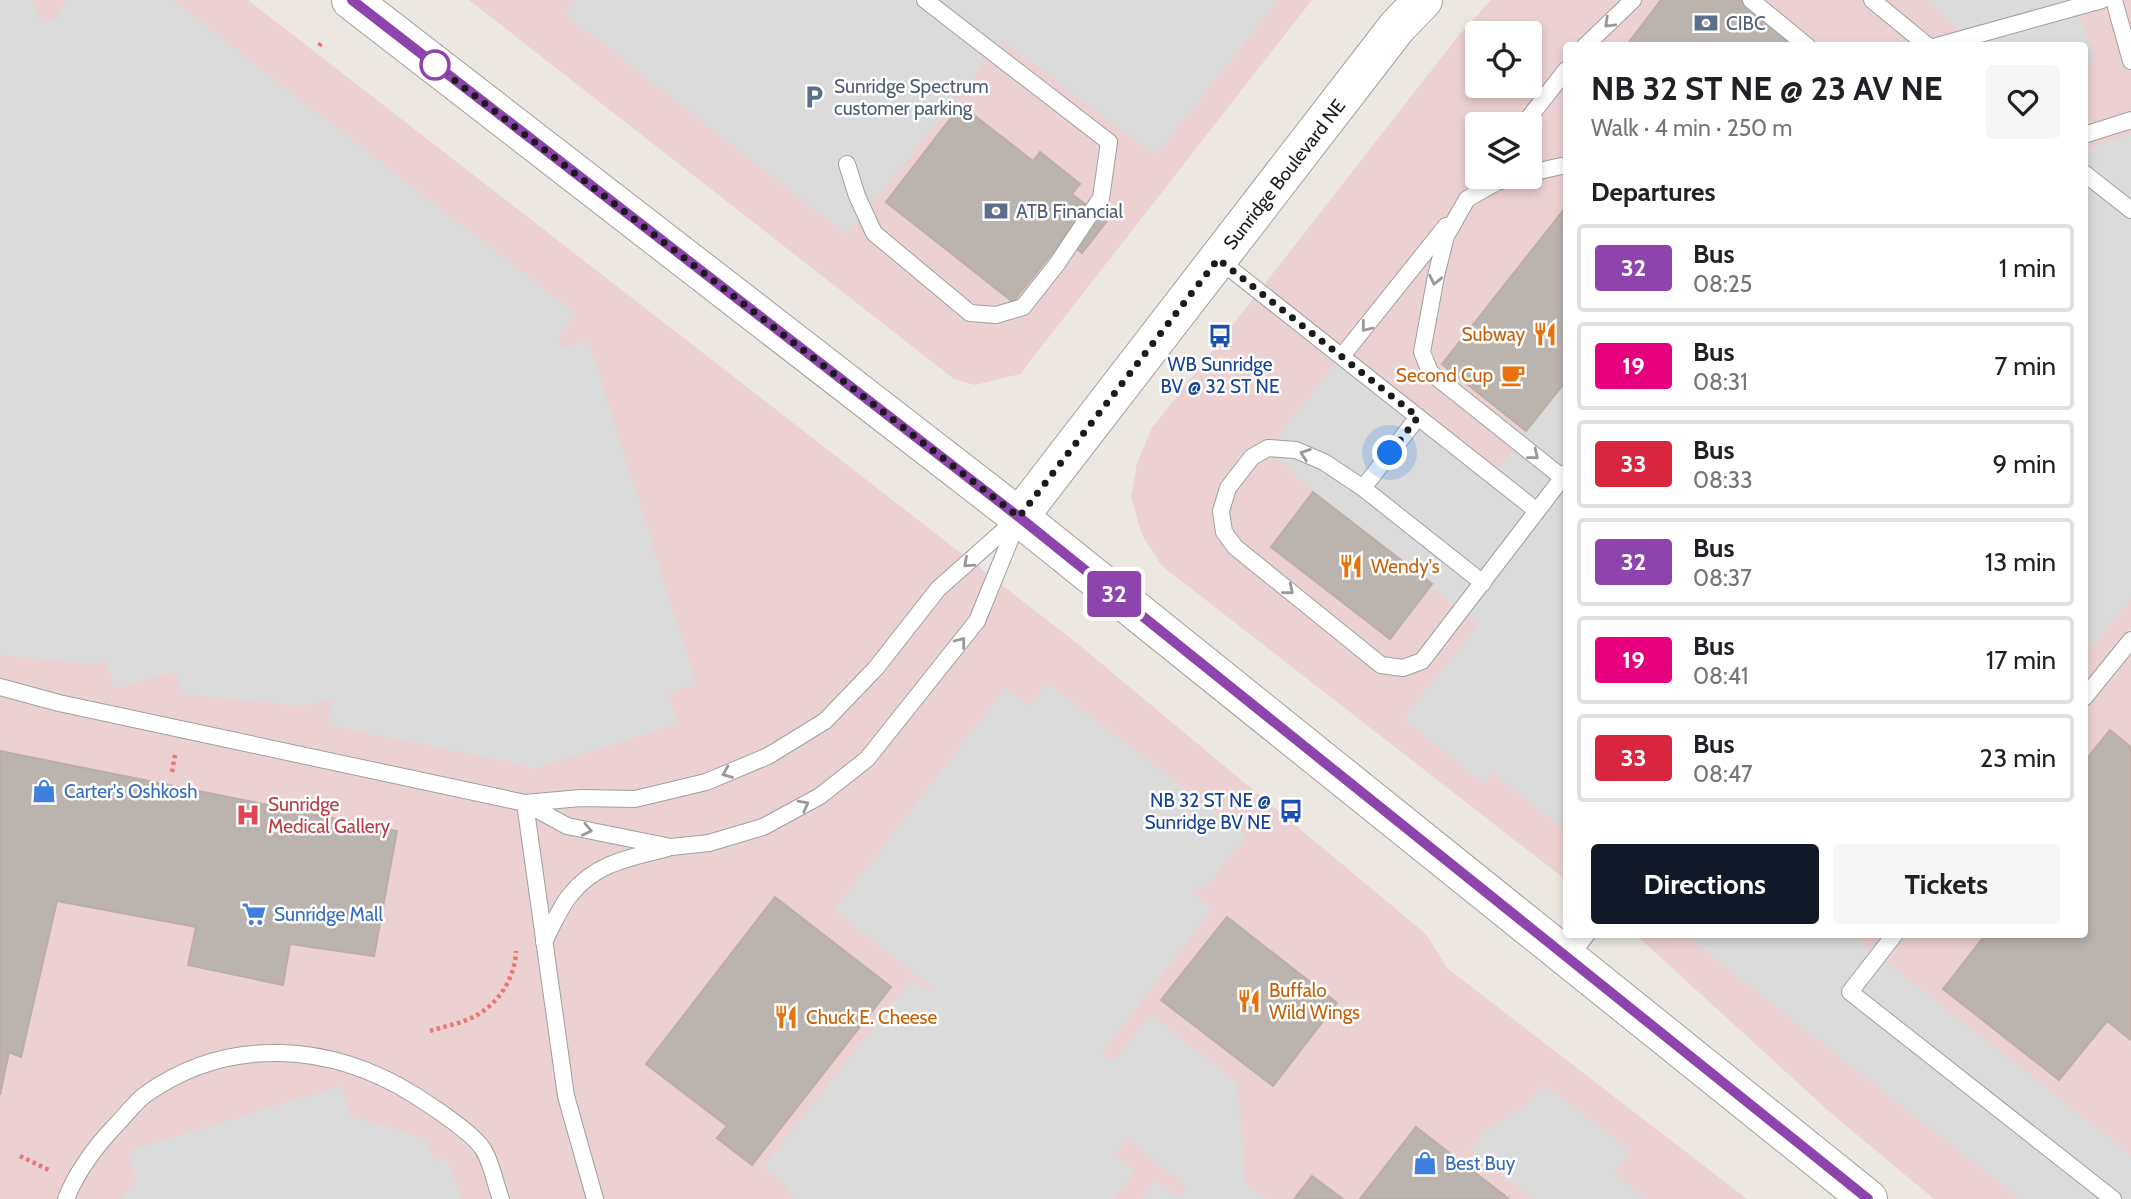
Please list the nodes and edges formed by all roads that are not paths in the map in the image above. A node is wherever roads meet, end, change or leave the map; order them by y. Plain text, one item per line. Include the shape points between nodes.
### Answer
1 (352, 0) edge
2 (925, 0) edge
3 (1423, 0) edge
4 (1633, 0) edge
5 (1751, 0) edge
6 (1872, 0) edge
7 (2102, 0) edge
8 (2115, 0) edge
9 (1911, 32) junction
10 (1590, 42) edge
11 (1802, 42) edge
12 (1903, 42) edge
13 (1923, 42) edge
14 (1951, 42) edge
15 (2131, 61) edge
16 (1563, 74) edge
17 (1533, 112) edge
18 (2131, 120) edge
19 (2088, 134) edge
20 (847, 164) dead end
21 (1563, 166) edge
22 (1542, 170) edge
23 (2088, 176) edge
24 (1475, 189) edge
25 (1485, 189) edge
26 (1467, 199) junction
27 (2131, 210) edge
28 (1218, 259) junction
29 (1342, 356) junction
30 (1418, 417) junction
31 (1563, 474) edge
32 (1563, 476) edge
33 (1363, 488) junction
34 (1537, 511) junction
35 (1019, 517) junction
36 (1483, 583) junction
37 (2131, 639) edge
38 (0, 687) edge
39 (2088, 693) edge
40 (525, 803) junction
41 (671, 848) junction
42 (1563, 935) edge
43 (1892, 938) edge
44 (544, 942) junction
45 (1578, 947) edge
46 (66, 1199) edge
47 (501, 1199) edge
48 (595, 1199) edge
49 (1868, 1199) edge
50 (2113, 1199) edge

1 - 35 street
2 - 20 lane via 1109,142 1101,198 1023,307 996,315 970,313 874,233
3 - 28 street, Sunridge Boulevard NE via 1397,27
4 -> 10 lane
5 - 11 lane
6 - 9 lane
7 - 14 lane
8 - 15 lane
9 - 12 lane
9 - 13 lane
16 - 17 lane
18 - 19 lane
21 - 22 lane
23 - 27 lane
24 - 26 lane
25 - 26 lane
26 -> 29 lane
26 -> 31 lane via 1446,236 1422,352 1430,372
28 - 29 lane
28 - 35 street, Sunridge Boulevard NE
29 - 30 lane
30 - 33 lane
30 - 34 lane
32 - 34 lane
33 - 36 lane
33 -> 36 lane via 1296,450 1268,448 1252,457 1228,488 1221,511 1224,532 1234,547 1381,665 1402,668 1422,661
34 - 36 lane
35 -> 40 lane via 938,589 876,668 825,721 768,756 706,782 635,799
41 -> 35 lane via 709,843 762,827 820,796 867,759 977,621
35 - 42 street
37 - 39 lane
38 - 40 lane
40 -> 41 lane via 567,826
40 - 44 lane
41 - 44 lane via 606,864 590,874 569,895
43 - 50 lane via 1850,992
44 - 48 lane via 566,1096
45 - 49 street
46 - 47 lane via 72,1182 100,1142 145,1095 192,1069 242,1054 290,1052 342,1060 392,1081 448,1117 483,1148

